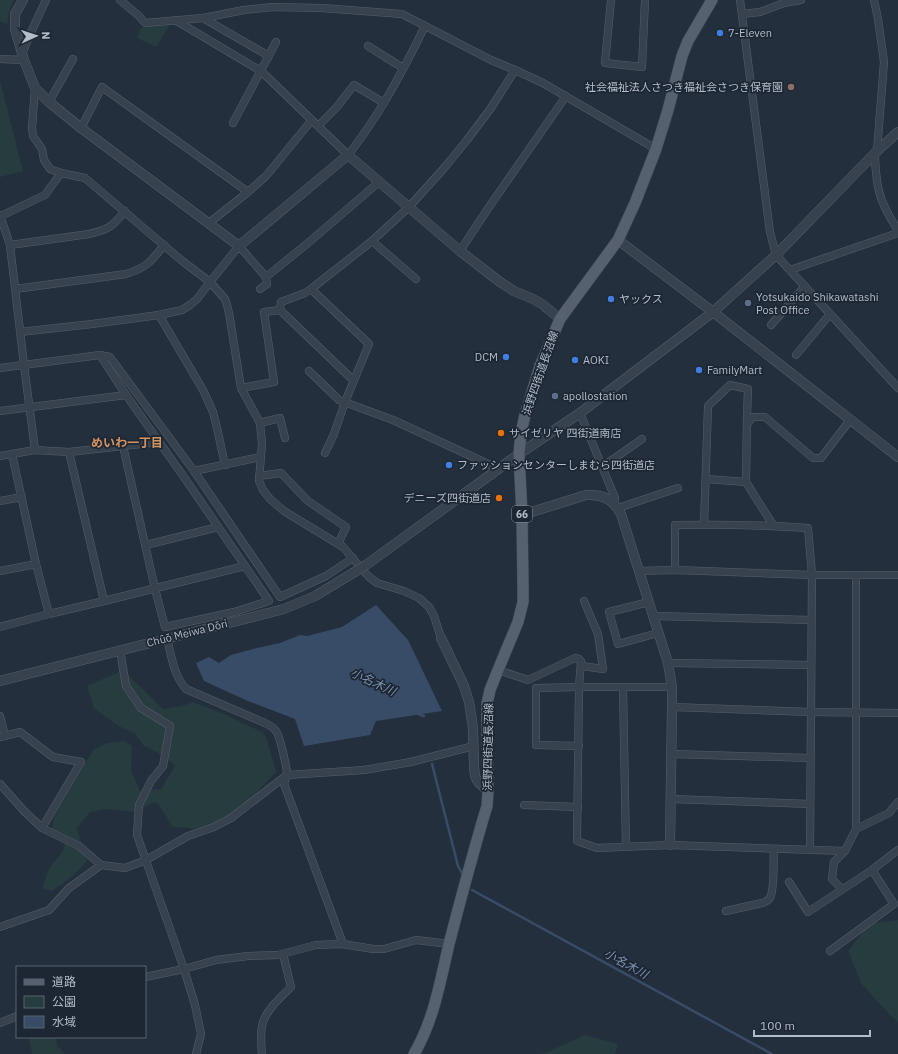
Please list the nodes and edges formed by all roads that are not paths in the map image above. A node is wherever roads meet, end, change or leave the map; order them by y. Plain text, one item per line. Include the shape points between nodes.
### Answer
1 (23, 0) edge
2 (46, 0) edge
3 (120, 0) edge
4 (278, 0) edge
5 (611, 0) edge
6 (645, 0) edge
7 (712, 0) edge
8 (740, 0) edge
9 (801, 0) edge
10 (874, 0) edge
11 (273, 7) junction
12 (742, 14) junction
13 (203, 18) junction
14 (175, 20) junction
15 (425, 26) junction
16 (276, 42) dead end
17 (368, 46) dead end
18 (269, 56) junction
19 (23, 57) junction
20 (0, 59) edge
21 (73, 59) dead end
22 (403, 68) junction
23 (515, 70) junction
24 (261, 71) junction
25 (35, 88) junction
26 (566, 96) junction
27 (49, 102) junction
28 (384, 103) junction
29 (312, 121) junction
30 (233, 123) dead end
31 (318, 126) junction
32 (80, 128) junction
33 (898, 132) edge
34 (656, 149) junction
35 (876, 153) junction
36 (348, 155) junction
37 (61, 173) junction
38 (379, 182) junction
39 (248, 192) junction
40 (409, 207) junction
41 (125, 211) junction
42 (0, 216) edge
43 (209, 223) junction
44 (898, 232) edge
45 (618, 240) junction
46 (372, 241) junction
47 (10, 245) junction
48 (164, 245) junction
49 (240, 246) junction
50 (460, 251) junction
51 (776, 255) junction
52 (790, 270) junction
53 (266, 277) junction
54 (416, 279) dead end
55 (210, 282) junction
56 (804, 286) junction
57 (15, 289) junction
58 (260, 289) dead end
59 (311, 289) junction
60 (280, 310) junction
61 (713, 312) junction
62 (830, 314) junction
63 (159, 315) junction
64 (560, 319) junction
65 (771, 325) dead end
66 (20, 332) junction
67 (100, 355) junction
68 (796, 355) dead end
69 (24, 365) junction
70 (0, 368) edge
71 (309, 371) dead end
72 (353, 380) junction
73 (242, 388) junction
74 (898, 388) edge
75 (126, 395) junction
76 (345, 402) junction
77 (30, 407) junction
78 (0, 411) edge
79 (580, 413) junction
80 (850, 420) junction
81 (260, 423) junction
82 (746, 424) junction
83 (285, 438) dead end
84 (642, 439) dead end
85 (159, 442) junction
86 (123, 446) junction
87 (36, 450) junction
88 (69, 452) junction
89 (325, 453) dead end
90 (12, 454) junction
91 (519, 454) junction
92 (0, 456) edge
93 (260, 457) junction
94 (898, 457) edge
95 (225, 465) junction
96 (602, 466) junction
97 (499, 469) junction
98 (194, 471) junction
99 (259, 476) junction
100 (706, 479) junction
101 (746, 482) junction
102 (678, 488) dead end
103 (22, 497) junction
104 (0, 501) edge
105 (616, 505) junction
106 (522, 515) junction
107 (704, 525) junction
108 (773, 526) junction
109 (218, 527) junction
110 (338, 544) junction
111 (146, 545) junction
112 (353, 558) junction
113 (36, 564) junction
114 (245, 566) junction
115 (0, 570) edge
116 (675, 570) junction
117 (639, 571) junction
118 (812, 575) junction
119 (856, 575) junction
120 (898, 575) edge
121 (155, 589) junction
122 (104, 601) junction
123 (584, 601) dead end
124 (649, 602) junction
125 (49, 614) junction
126 (654, 616) junction
127 (811, 620) junction
128 (0, 627) edge
129 (658, 633) junction
130 (167, 638) junction
131 (441, 638) joint
132 (120, 650) junction
133 (668, 663) junction
134 (811, 665) junction
135 (582, 666) junction
136 (498, 670) junction
137 (0, 681) edge
138 (579, 687) junction
139 (672, 687) junction
140 (623, 688) junction
141 (672, 707) junction
142 (810, 712) junction
143 (856, 713) junction
144 (898, 713) edge
145 (0, 716) edge
146 (2, 737) edge
147 (474, 746) junction
148 (579, 746) junction
149 (671, 754) junction
150 (810, 758) junction
151 (287, 775) junction
152 (0, 784) edge
153 (488, 791) junction
154 (671, 799) junction
155 (898, 802) edge
156 (810, 804) junction
157 (524, 805) dead end
158 (578, 807) junction
159 (42, 828) junction
160 (856, 829) junction
161 (670, 845) junction
162 (626, 847) junction
163 (774, 849) junction
164 (810, 850) junction
165 (898, 850) edge
166 (845, 851) junction
167 (146, 860) junction
168 (101, 866) junction
169 (872, 870) junction
170 (789, 882) dead end
171 (842, 890) junction
172 (726, 911) dead end
173 (0, 927) edge
174 (342, 944) junction
175 (449, 944) junction
176 (830, 951) dead end
177 (283, 954) junction
178 (184, 969) junction
179 (146, 977) edge
180 (16, 1016) edge
181 (0, 1023) edge
182 (196, 1054) edge
183 (262, 1054) edge
184 (414, 1054) edge

1 - 19 street via 15,14 14,29
2 - 19 street
3 - 14 street via 145,23
4 - 11 street
5 - 6 street via 605,63 642,67
7 - 34 main road, 浜野四街道長沼線 / 66 via 682,56
8 - 12 street
9 - 12 street via 760,12
10 - 35 street via 884,62
11 - 13 street
11 - 15 street via 402,14
12 - 51 street via 770,232
13 - 14 street
13 - 18 street
14 - 24 street
15 - 22 street
15 - 23 street
16 - 18 street
17 - 22 street
18 - 24 street
19 - 20 street
19 - 25 street
21 - 27 street
22 - 28 street
23 - 26 street
23 - 40 street via 467,140
24 - 29 street
24 - 30 street
25 - 27 street
25 - 37 street via 33,136 42,149 44,160 50,169
26 - 34 street
26 - 50 street
27 - 32 street
28 - 31 street via 354,85
28 - 36 street via 365,134
29 - 31 street
29 - 39 street via 266,176
31 - 36 street
32 - 39 street via 102,87
32 - 43 street
33 - 35 street, Chūō Meiwa Dōri
34 - 45 main road, 浜野四街道長沼線 / 66 via 636,203
35 - 44 street via 875,164 883,203
35 - 51 street, Chūō Meiwa Dōri
36 - 38 street
36 - 49 street
37 - 41 street via 85,178
37 - 42 street via 45,195
38 - 40 street
38 - 53 street
39 - 43 street
40 - 46 street
40 - 50 street
41 - 47 street via 109,228 100,232
41 - 48 street
42 - 47 street
43 - 49 street
44 - 52 street
45 - 61 street
45 - 64 main road, 浜野四街道長沼線 / 66
46 - 54 street
46 - 59 street
47 - 57 street
48 - 55 street
48 - 57 street via 154,260 126,274
49 - 53 street
49 - 55 street
50 - 64 street via 514,292 542,304
51 - 52 street
51 - 61 street, Chūō Meiwa Dōri
52 - 56 street
53 - 58 street via 267,284
55 - 63 street via 190,305 178,311
55 - 73 street via 228,305
56 - 62 street
56 - 65 street
57 - 66 street
59 - 60 street via 281,302
59 - 72 street via 369,344
60 - 72 street
60 - 73 street via 264,312 274,382
61 - 79 street, Chūō Meiwa Dōri
61 - 80 street
62 - 68 street
62 - 74 street
63 - 66 street
63 - 95 street via 213,412
64 - 91 main road, 浜野四街道長沼線 / 66 via 540,366 525,415
66 - 69 street
67 - 69 street
67 - 75 street
67 - 98 street via 110,357
69 - 70 street
69 - 77 street
71 - 76 street via 339,400
72 - 76 street
73 - 81 street
75 - 77 street
75 - 85 street
76 - 89 street
76 - 97 street via 393,420
77 - 78 street
77 - 87 street
79 - 91 street, Chūō Meiwa Dōri
79 - 96 street
80 - 82 street via 821,458 813,458 765,416 753,417
80 - 94 street
81 - 83 street via 280,418
81 - 93 street
82 - 100 street via 748,389 730,385 708,406
82 - 101 street
84 - 96 street
85 - 86 street
85 - 109 street
86 - 88 street
86 - 111 street
87 - 88 street
87 - 90 street
88 - 122 street
90 - 92 street
90 - 103 street
91 - 97 street, Chūō Meiwa Dōri
91 - 106 main road, 浜野四街道長沼線 / 66
93 - 95 street
93 - 99 street
95 - 98 street
96 - 105 street
97 - 130 street, Chūō Meiwa Dōri, bridge via 366,565 315,596 284,609
98 - 112 street via 280,597 326,576
99 - 110 street via 263,490 270,499 284,511
99 - 110 street via 281,473 308,501 346,527
100 - 101 street
100 - 107 street
101 - 108 street
102 - 105 street
103 - 104 street
103 - 113 street
105 - 106 street via 602,496 595,495
105 - 117 street
106 - 136 main road, 浜野四街道長沼線 / 66 via 523,602 518,622
107 - 108 street
107 - 116 street via 675,526
108 - 118 street via 808,528
109 - 111 street
109 - 114 street
110 - 112 street
111 - 121 street
112 - 131 street via 377,583 404,590 420,598 434,616
113 - 115 street
113 - 125 street
114 - 121 street
114 - 121 street via 269,601 234,612 165,627
116 - 117 street
116 - 118 street
117 - 124 street
118 - 119 street
118 - 127 street
119 - 120 street
119 - 143 street
121 - 122 street
122 - 125 street
123 - 135 street via 598,634 603,669
124 - 126 street
124 - 129 street via 609,612 618,644
125 - 128 street
126 - 127 street
126 - 129 street
127 - 134 street
129 - 133 street
130 - 132 street, Chūō Meiwa Dōri
130 - 151 street via 177,677 186,689 266,723 276,731
131 - 147 street via 469,702
132 - 137 street, Chūō Meiwa Dōri
132 - 167 street via 126,686 141,708 170,726 163,766 151,781 140,805 138,835
133 - 134 street
133 - 139 street
134 - 142 street
135 - 136 street via 581,661 575,658 528,680
135 - 138 street
136 - 153 main road, 浜野四街道長沼線 / 66 via 487,704
138 - 140 street
138 - 148 street
138 - 148 street via 536,688 536,745
139 - 140 street
139 - 141 street
140 - 162 street
141 - 142 street
141 - 149 street
142 - 143 street
142 - 150 street
143 - 144 street
143 - 160 street
145 - 146 street
146 - 159 street via 20,732 54,757 81,762
147 - 151 street via 411,762 364,770
147 - 153 street via 475,776
148 - 158 street
149 - 150 street
149 - 154 street
150 - 156 street
151 - 167 street via 231,818 188,836
151 - 174 street via 284,784
152 - 159 street
153 - 175 main road, 浜野四街道長沼線 / 66 via 487,806
154 - 156 street
154 - 161 street
155 - 160 street via 889,813
156 - 164 street
157 - 158 street
158 - 162 street via 577,841 597,848
159 - 168 street via 78,846
160 - 166 street
161 - 162 street
161 - 163 street
163 - 164 street
163 - 172 street via 772,888 768,901
164 - 166 street
165 - 169 street
166 - 171 street via 834,862 832,879
167 - 168 street via 125,868
167 - 178 street
168 - 173 street via 69,888 49,910
169 - 171 street
169 - 176 street via 894,904
170 - 171 street via 808,912
174 - 175 street via 384,949 416,940
174 - 177 street via 316,945
175 - 184 main road, 浜野四街道長沼線 / 66 via 434,1010
177 - 178 street via 216,960
177 - 183 street via 291,987 273,1005 263,1022
178 - 179 street
178 - 182 street via 201,1034
180 - 181 street

